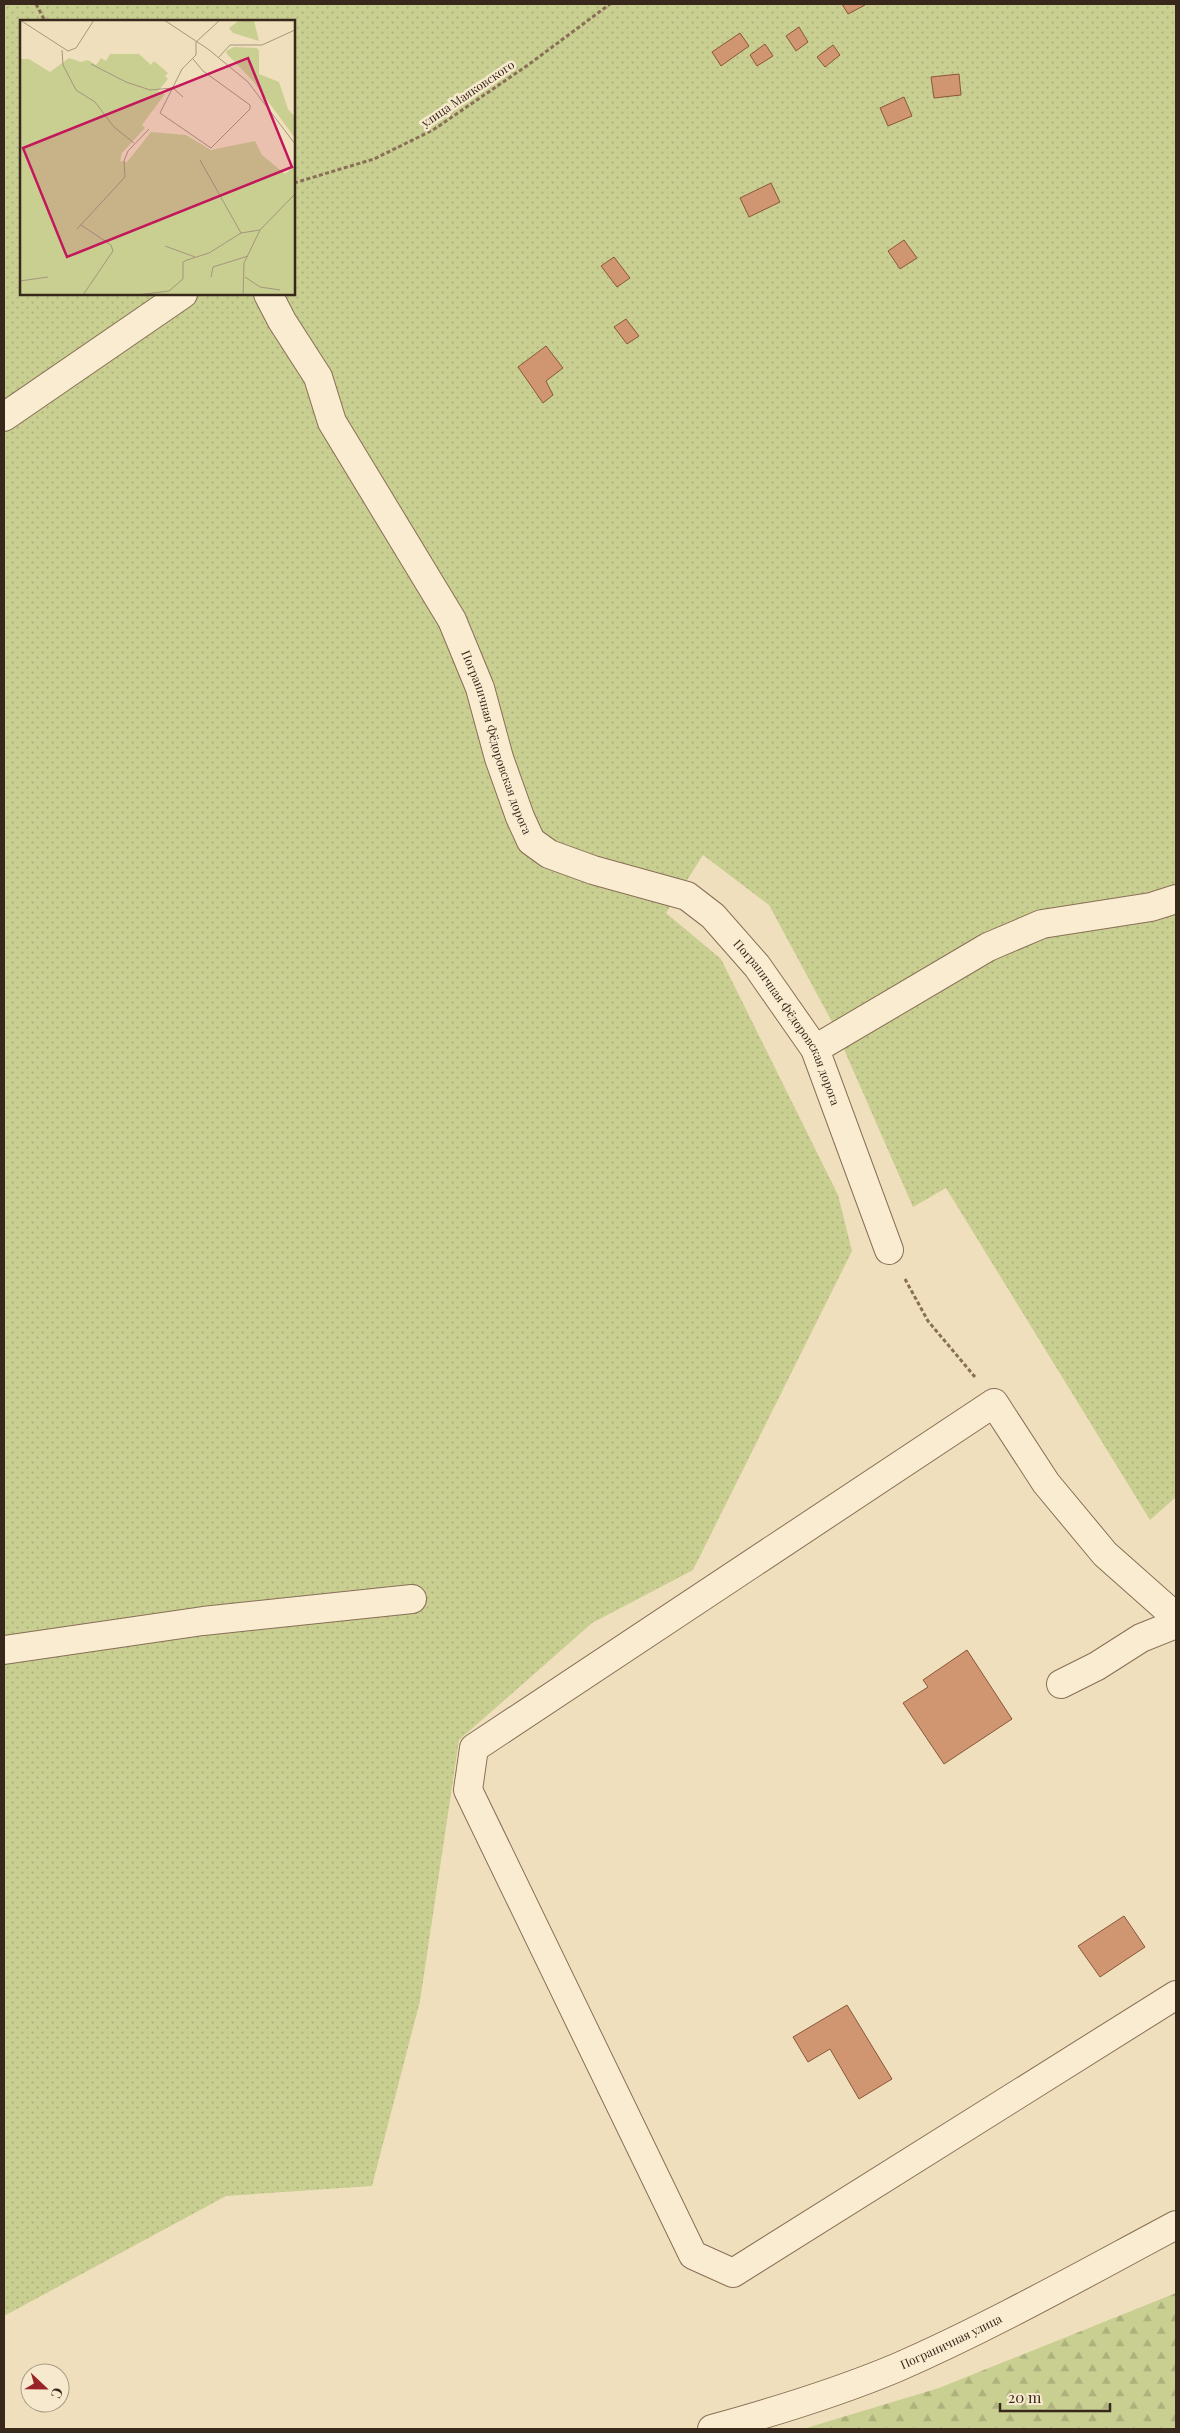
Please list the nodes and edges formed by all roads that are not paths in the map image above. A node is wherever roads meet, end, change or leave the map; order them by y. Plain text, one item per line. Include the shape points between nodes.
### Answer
1 (182, 295) edge
2 (269, 295) edge
3 (4, 417) edge
4 (1176, 899) edge
5 (815, 1049) junction
6 (889, 1250) road end
7 (412, 1599) dead end
8 (1176, 1617) edge
9 (1176, 1624) edge
10 (4, 1650) edge
11 (1061, 1684) dead end
12 (1176, 1995) edge
13 (1176, 2225) edge
14 (712, 2429) edge

1 - 3 street
2 - 5 street, Пограничная Фёдоровская дорога via 318,377 332,422 452,620 480,688 499,758 531,841 549,854 593,870 687,896 713,916 757,966
4 - 5 street via 1150,907 1042,924 988,947
5 - 6 street, Пограничная Фёдоровская дорога
7 - 10 street via 203,1621
8 - 12 street via 1105,1554 1046,1483 994,1403 474,1748 468,1790 694,2255 732,2273
9 - 11 street via 1141,1638
13 - 14 street, Пограничная улица via 961,2338 894,2368 824,2396

